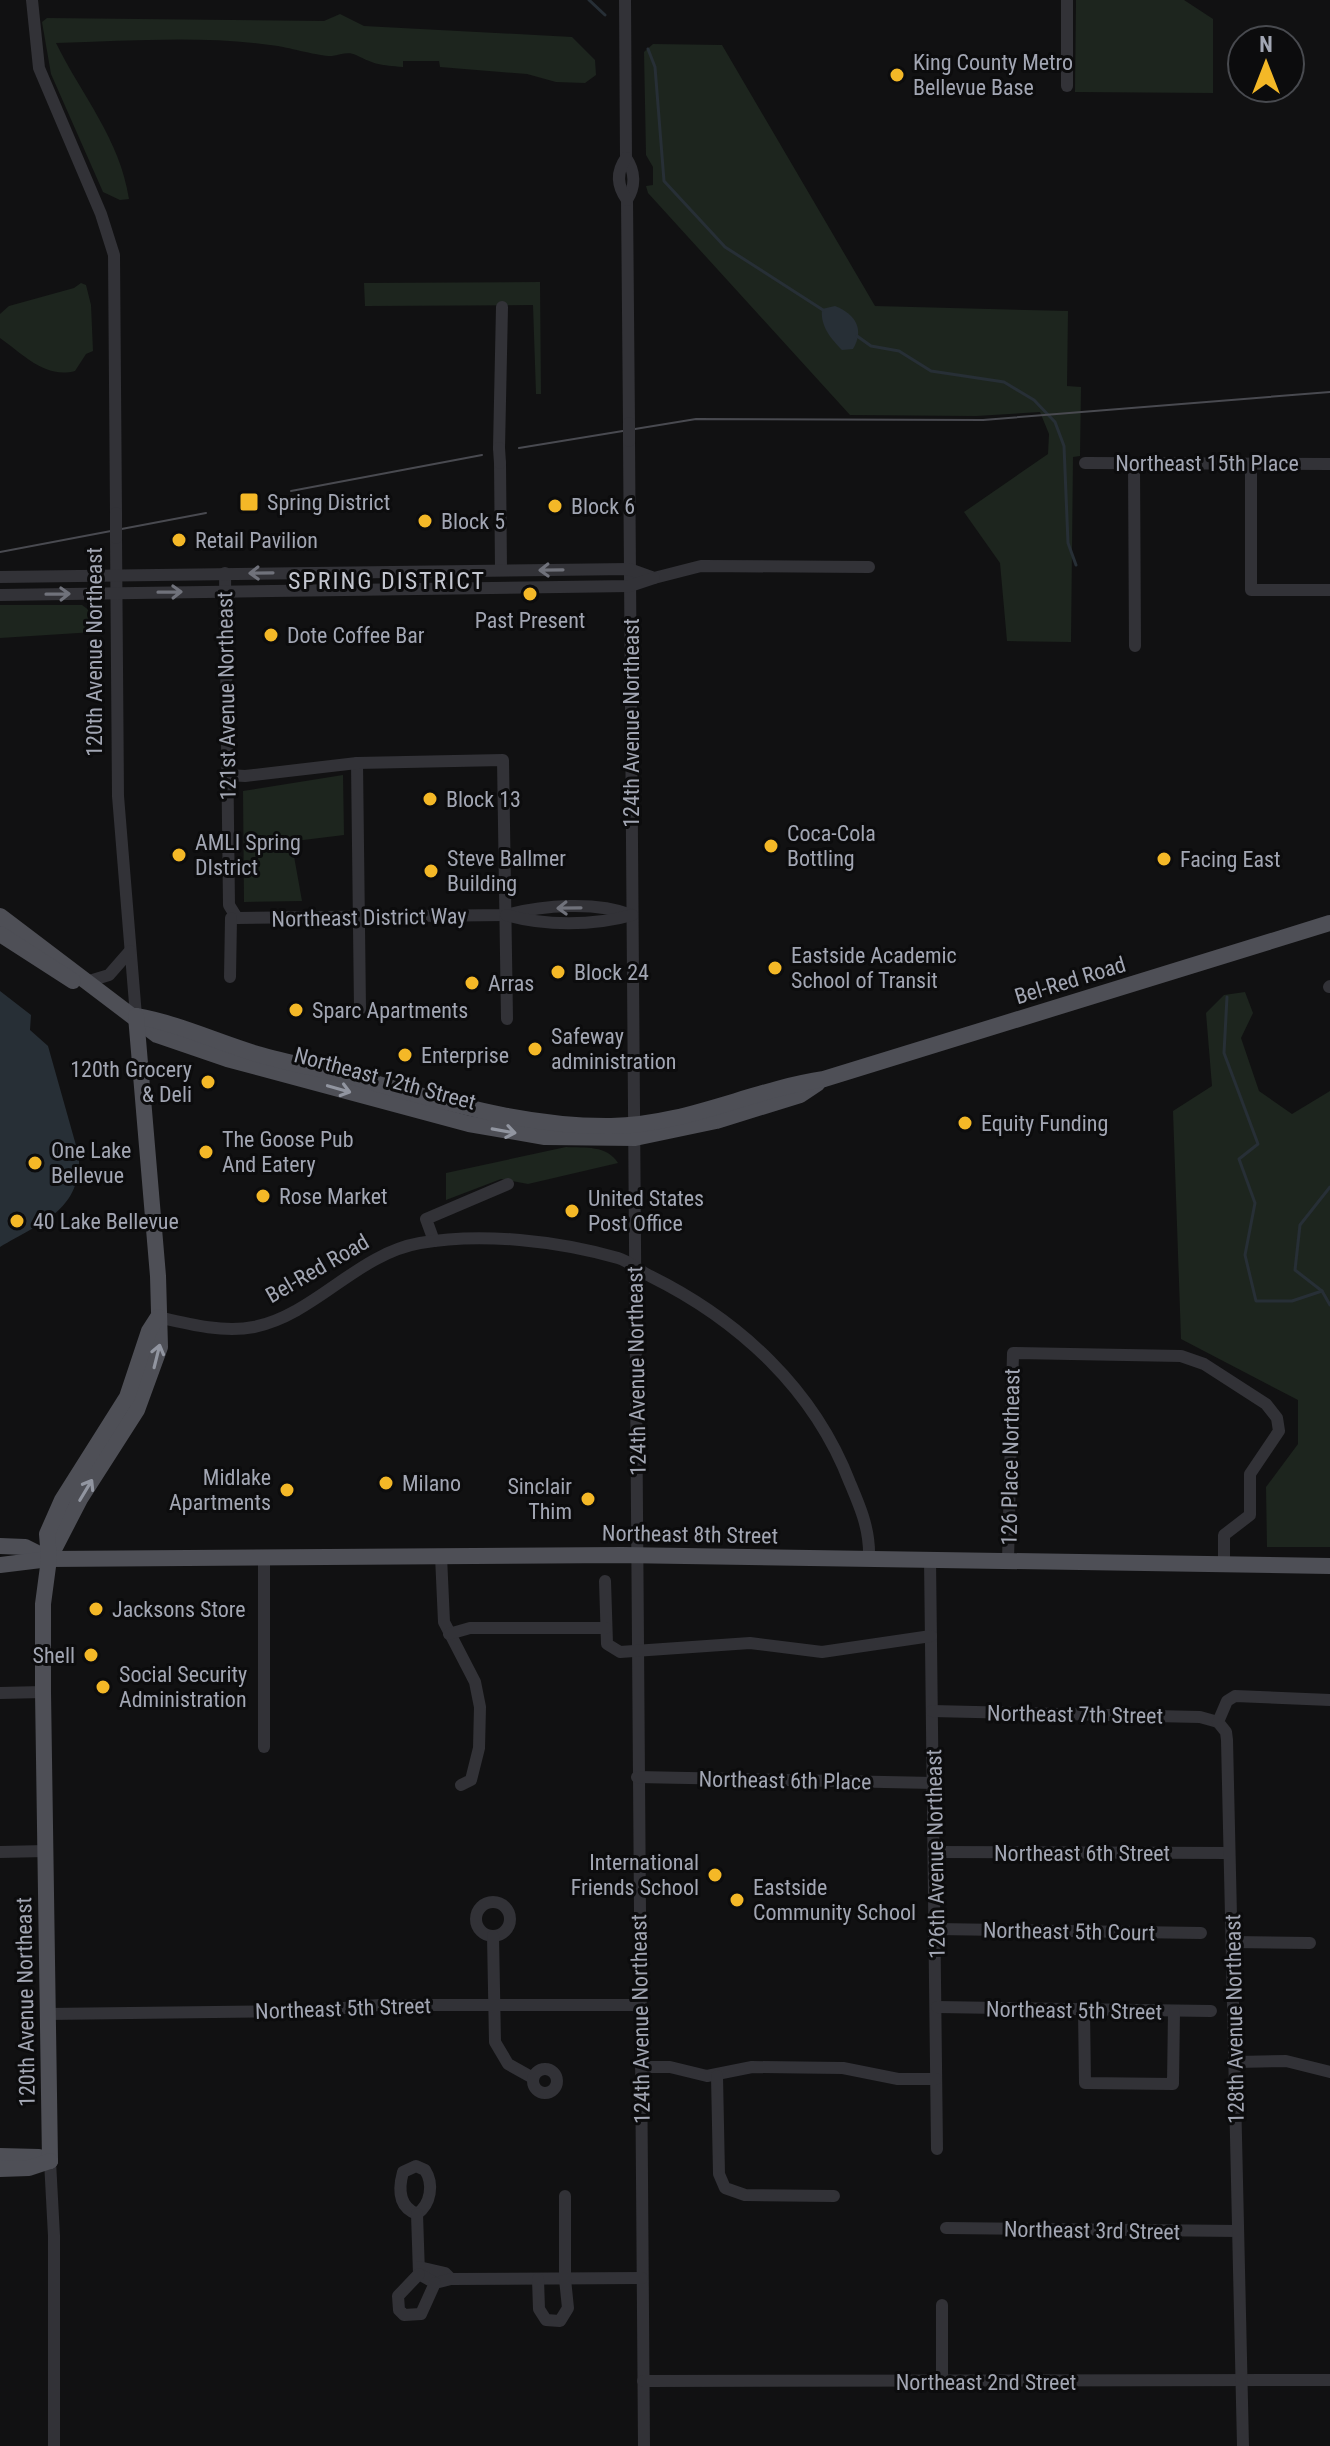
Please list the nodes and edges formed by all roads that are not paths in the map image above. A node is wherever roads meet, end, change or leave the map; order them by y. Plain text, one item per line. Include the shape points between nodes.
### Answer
1 (32, 0) edge
2 (625, 0) edge
3 (1067, 0) edge
4 (1067, 86) dead end
5 (502, 307) dead end
6 (1085, 463) dead end
7 (1134, 463) junction
8 (1251, 464) junction
9 (1330, 464) edge
10 (869, 567) dead end
11 (629, 569) junction
12 (501, 570) junction
13 (225, 573) junction
14 (116, 575) junction
15 (0, 577) edge
16 (654, 578) junction
17 (630, 586) junction
18 (1330, 590) edge
19 (225, 592) junction
20 (116, 593) junction
21 (0, 595) edge
22 (1135, 646) dead end
23 (357, 763) junction
24 (228, 775) junction
25 (506, 915) junction
26 (632, 915) junction
27 (0, 916) edge
28 (232, 916) junction
29 (359, 916) junction
30 (1330, 923) edge
31 (0, 934) edge
32 (130, 951) junction
33 (230, 977) dead end
34 (84, 981) junction
35 (360, 1009) dead end
36 (136, 1016) junction
37 (507, 1019) dead end
38 (635, 1131) junction
39 (508, 1184) dead end
40 (434, 1241) junction
41 (634, 1266) junction
42 (158, 1317) junction
43 (0, 1546) edge
44 (638, 1555) junction
45 (441, 1556) junction
46 (264, 1557) junction
47 (869, 1558) junction
48 (49, 1559) junction
49 (930, 1559) junction
50 (1008, 1561) junction
51 (1224, 1564) junction
52 (0, 1565) edge
53 (1330, 1566) edge
54 (605, 1581) dead end
55 (606, 1628) junction
56 (449, 1634) junction
57 (931, 1636) junction
58 (637, 1651) junction
59 (43, 1692) junction
60 (0, 1693) edge
61 (1330, 1700) edge
62 (932, 1711) junction
63 (1218, 1722) junction
64 (264, 1747) dead end
65 (637, 1777) junction
66 (934, 1783) junction
67 (461, 1785) dead end
68 (46, 1851) junction
69 (0, 1852) edge
70 (936, 1852) junction
71 (1229, 1853) junction
72 (937, 1929) junction
73 (1201, 1933) dead end
74 (493, 1936) dead end
75 (1233, 1942) junction
76 (1310, 1943) dead end
77 (492, 2005) junction
78 (640, 2005) junction
79 (937, 2007) junction
80 (1084, 2010) junction
81 (1174, 2011) junction
82 (1211, 2011) dead end
83 (46, 2014) junction
84 (1237, 2062) junction
85 (641, 2067) junction
86 (1330, 2072) edge
87 (717, 2076) junction
88 (533, 2078) dead end
89 (936, 2079) junction
90 (937, 2149) dead end
91 (0, 2156) edge
92 (50, 2161) junction
93 (0, 2169) edge
94 (565, 2196) dead end
95 (834, 2196) dead end
96 (417, 2214) dead end
97 (946, 2228) dead end
98 (1238, 2231) junction
99 (419, 2271) junction
100 (642, 2278) junction
101 (451, 2279) junction
102 (538, 2279) junction
103 (565, 2279) junction
104 (435, 2283) junction
105 (942, 2305) dead end
106 (1330, 2380) edge
107 (643, 2381) junction
108 (942, 2381) junction
109 (1242, 2383) junction
110 (54, 2446) edge
111 (644, 2446) edge
112 (1243, 2446) edge

1 - 14 street, 120th Avenue Northeast, bridge via 39,68 114,255
2 - 11 street, 124th Avenue Northeast, bridge via 626,158 633,182 627,200
3 - 4 street
5 - 12 street, bridge
6 - 7 street, Northeast 15th Place
7 - 8 street, Northeast 15th Place
7 - 22 street
8 - 9 street, Northeast 15th Place
8 - 18 street via 1251,590
10 - 16 street via 701,566
11 -> 12 street
11 - 16 street
11 - 17 street, 124th Avenue Northeast
12 -> 13 street
13 - 14 street
13 - 19 street, 121st Avenue Northeast
14 - 15 street
14 - 20 street, 120th Avenue Northeast
16 - 17 street
17 - 19 street
17 - 26 street, 124th Avenue Northeast
20 -> 19 street
19 - 24 street, 121st Avenue Northeast
21 -> 20 street
20 - 32 street, 120th Avenue Northeast via 118,796
23 - 24 street
23 - 25 street via 503,760
23 - 29 street
24 - 28 street, 121st Avenue Northeast
25 - 26 street, Northeast District Way via 528,909 612,908
25 - 29 street, Northeast District Way
25 - 37 street
26 - 38 street, 124th Avenue Northeast
27 - 34 main road, Northeast 12th Street via 79,972
28 - 29 street, Northeast District Way
28 - 33 street, 121st Avenue Northeast
29 - 35 street
30 - 38 main road, Bel-Red Road via 824,1079
31 - 34 main road, Northeast 12th Street via 73,981
32 - 34 street via 109,975
32 - 36 street, 120th Avenue Northeast
34 - 36 main road, Northeast 12th Street
36 - 38 main road, Northeast 12th Street via 442,1109 567,1132
36 - 42 main road, 120th Avenue Northeast
38 - 41 street, 124th Avenue Northeast
39 - 40 street via 426,1219
40 - 41 street, Bel-Red Road via 527,1242 619,1258
40 - 42 street, Bel-Red Road via 388,1252 286,1314 254,1327
41 - 44 street, 124th Avenue Northeast
41 - 47 street, Bel-Red Road via 718,1314 798,1390 841,1459 870,1532
42 - 48 main road, 120th Avenue Northeast via 160,1347 145,1394
43 - 48 main road, Northeast 8th Street via 25,1547
44 - 45 main road, Northeast 8th Street
44 - 47 main road, Northeast 8th Street
44 - 58 street, 124th Avenue Northeast
45 - 46 main road, Northeast 8th Street
45 - 56 street
46 - 48 main road, Northeast 8th Street
46 - 64 street
47 - 49 main road, Northeast 8th Street
48 - 52 main road, Northeast 8th Street
48 - 59 main road, 120th Avenue Northeast
49 - 50 main road, Northeast 8th Street
49 - 57 street, 126th Avenue Northeast
50 - 51 main road, Northeast 8th Street
50 - 51 street, 126 Place Northeast via 1013,1353 1181,1356 1204,1364 1266,1404 1279,1431 1250,1474 1250,1515 1224,1535
51 - 53 main road, Northeast 8th Street
54 - 55 street
55 - 56 street via 470,1628
55 - 58 street via 611,1648
56 - 67 street via 475,1682 480,1707 476,1765 471,1780
57 - 58 street via 822,1652 750,1643
57 - 62 street, 126th Avenue Northeast
58 - 65 street, 124th Avenue Northeast
59 - 60 street
59 - 68 main road, 120th Avenue Northeast
61 - 63 street via 1235,1696
62 - 63 street, Northeast 7th Street via 1200,1717
62 - 66 street, 126th Avenue Northeast
63 - 71 street, 128th Avenue Northeast via 1227,1740
65 - 66 street, Northeast 6th Place
65 - 78 street, 124th Avenue Northeast
66 - 70 street, 126th Avenue Northeast
68 - 69 street
68 - 83 main road, 120th Avenue Northeast
70 - 71 street, Northeast 6th Street
70 - 72 street, 126th Avenue Northeast
71 - 75 street, 128th Avenue Northeast
72 - 73 street, Northeast 5th Court
72 - 79 street, 126th Avenue Northeast
74 - 77 street
75 - 76 street
75 - 84 street, 128th Avenue Northeast
77 - 78 street, Northeast 5th Street
77 - 83 street, Northeast 5th Street
77 - 88 street via 501,2056
78 - 85 street, 124th Avenue Northeast
79 - 80 street, Northeast 5th Street
79 - 89 street, 126th Avenue Northeast
80 - 81 street, Northeast 5th Street
80 - 81 street via 1085,2083 1173,2084
81 - 82 street, Northeast 5th Street
83 - 92 main road, 120th Avenue Northeast
84 - 86 street via 1286,2061
84 - 98 street, 128th Avenue Northeast
85 - 87 street
85 - 100 street, 124th Avenue Northeast
87 - 89 street via 752,2067 843,2068 883,2077
87 - 95 street via 719,2174 725,2188 745,2195
89 - 90 street, 126th Avenue Northeast
91 - 92 main road
92 - 93 main road
92 - 110 street, 120th Avenue Northeast
94 - 103 street
96 - 99 street
97 - 98 street, Northeast 3rd Street
98 - 109 street, 128th Avenue Northeast
99 - 101 street via 445,2273
99 - 104 street
99 - 104 street via 398,2296 404,2315 421,2314
100 - 103 street
100 - 107 street, 124th Avenue Northeast
101 - 102 street
101 - 104 street
102 - 103 street
102 - 103 street via 539,2309 552,2321 566,2316
105 - 108 street
106 - 109 street, Northeast 2nd Street
107 - 108 street, Northeast 2nd Street
107 - 111 street, 124th Avenue Northeast
108 - 109 street, Northeast 2nd Street
109 - 112 street, 128th Avenue Northeast

